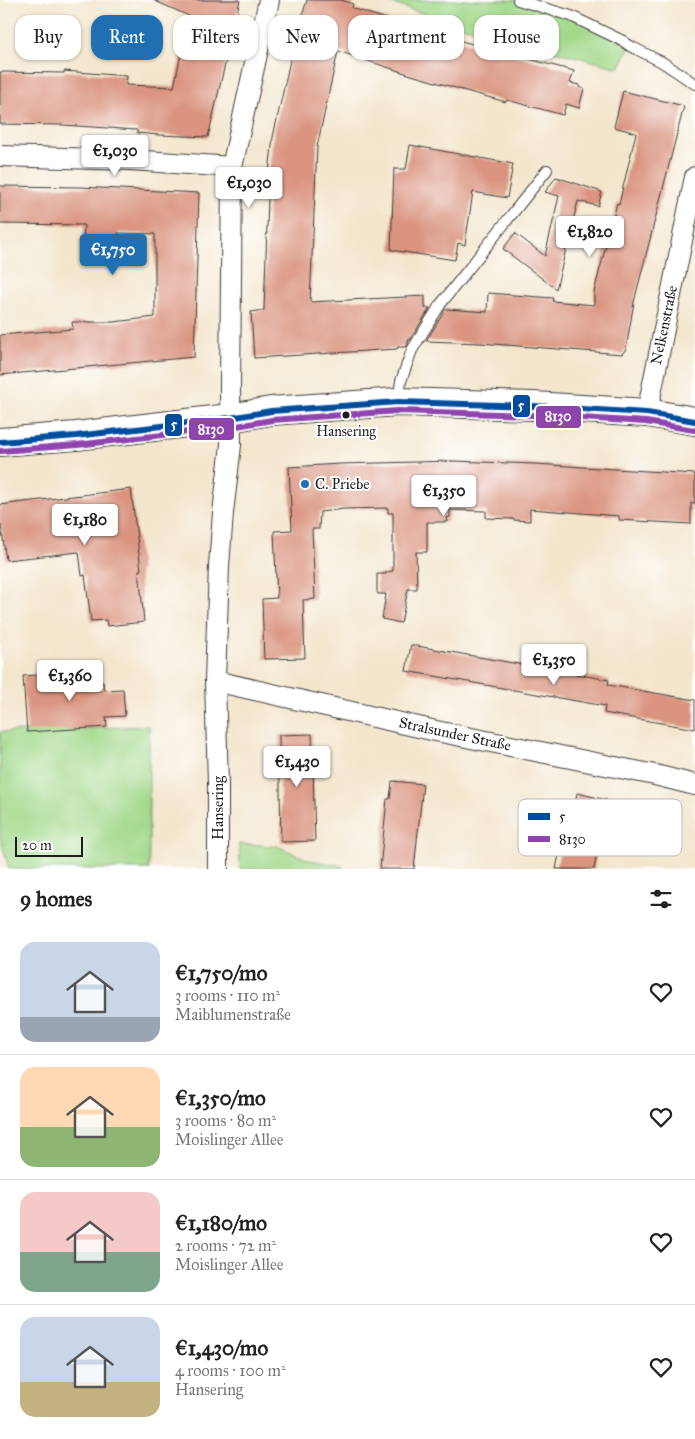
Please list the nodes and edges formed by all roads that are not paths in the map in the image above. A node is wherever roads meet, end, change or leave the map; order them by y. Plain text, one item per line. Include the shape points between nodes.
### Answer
1 (269, 0) edge
2 (518, 0) edge
3 (695, 84) edge
4 (0, 156) edge
5 (232, 167) junction
6 (547, 170) dead end
7 (695, 177) edge
8 (398, 402) junction
9 (646, 414) junction
10 (230, 418) junction
11 (695, 421) edge
12 (0, 442) edge
13 (215, 681) junction
14 (695, 785) edge
15 (221, 866) edge

1 - 5 street, Hansering
2 - 3 lane via 571,16 662,62
4 - 5 street
5 - 10 street, Hansering
6 - 8 lane via 440,305 412,350 401,381
7 - 9 street, Nelkenstraße
8 - 9 main road via 533,406
8 - 10 main road via 271,411
9 - 11 main road
10 - 12 main road
10 - 13 street, Hansering via 231,445 219,566
13 - 14 street, Stralsunder Straße
13 - 15 street, Hansering

